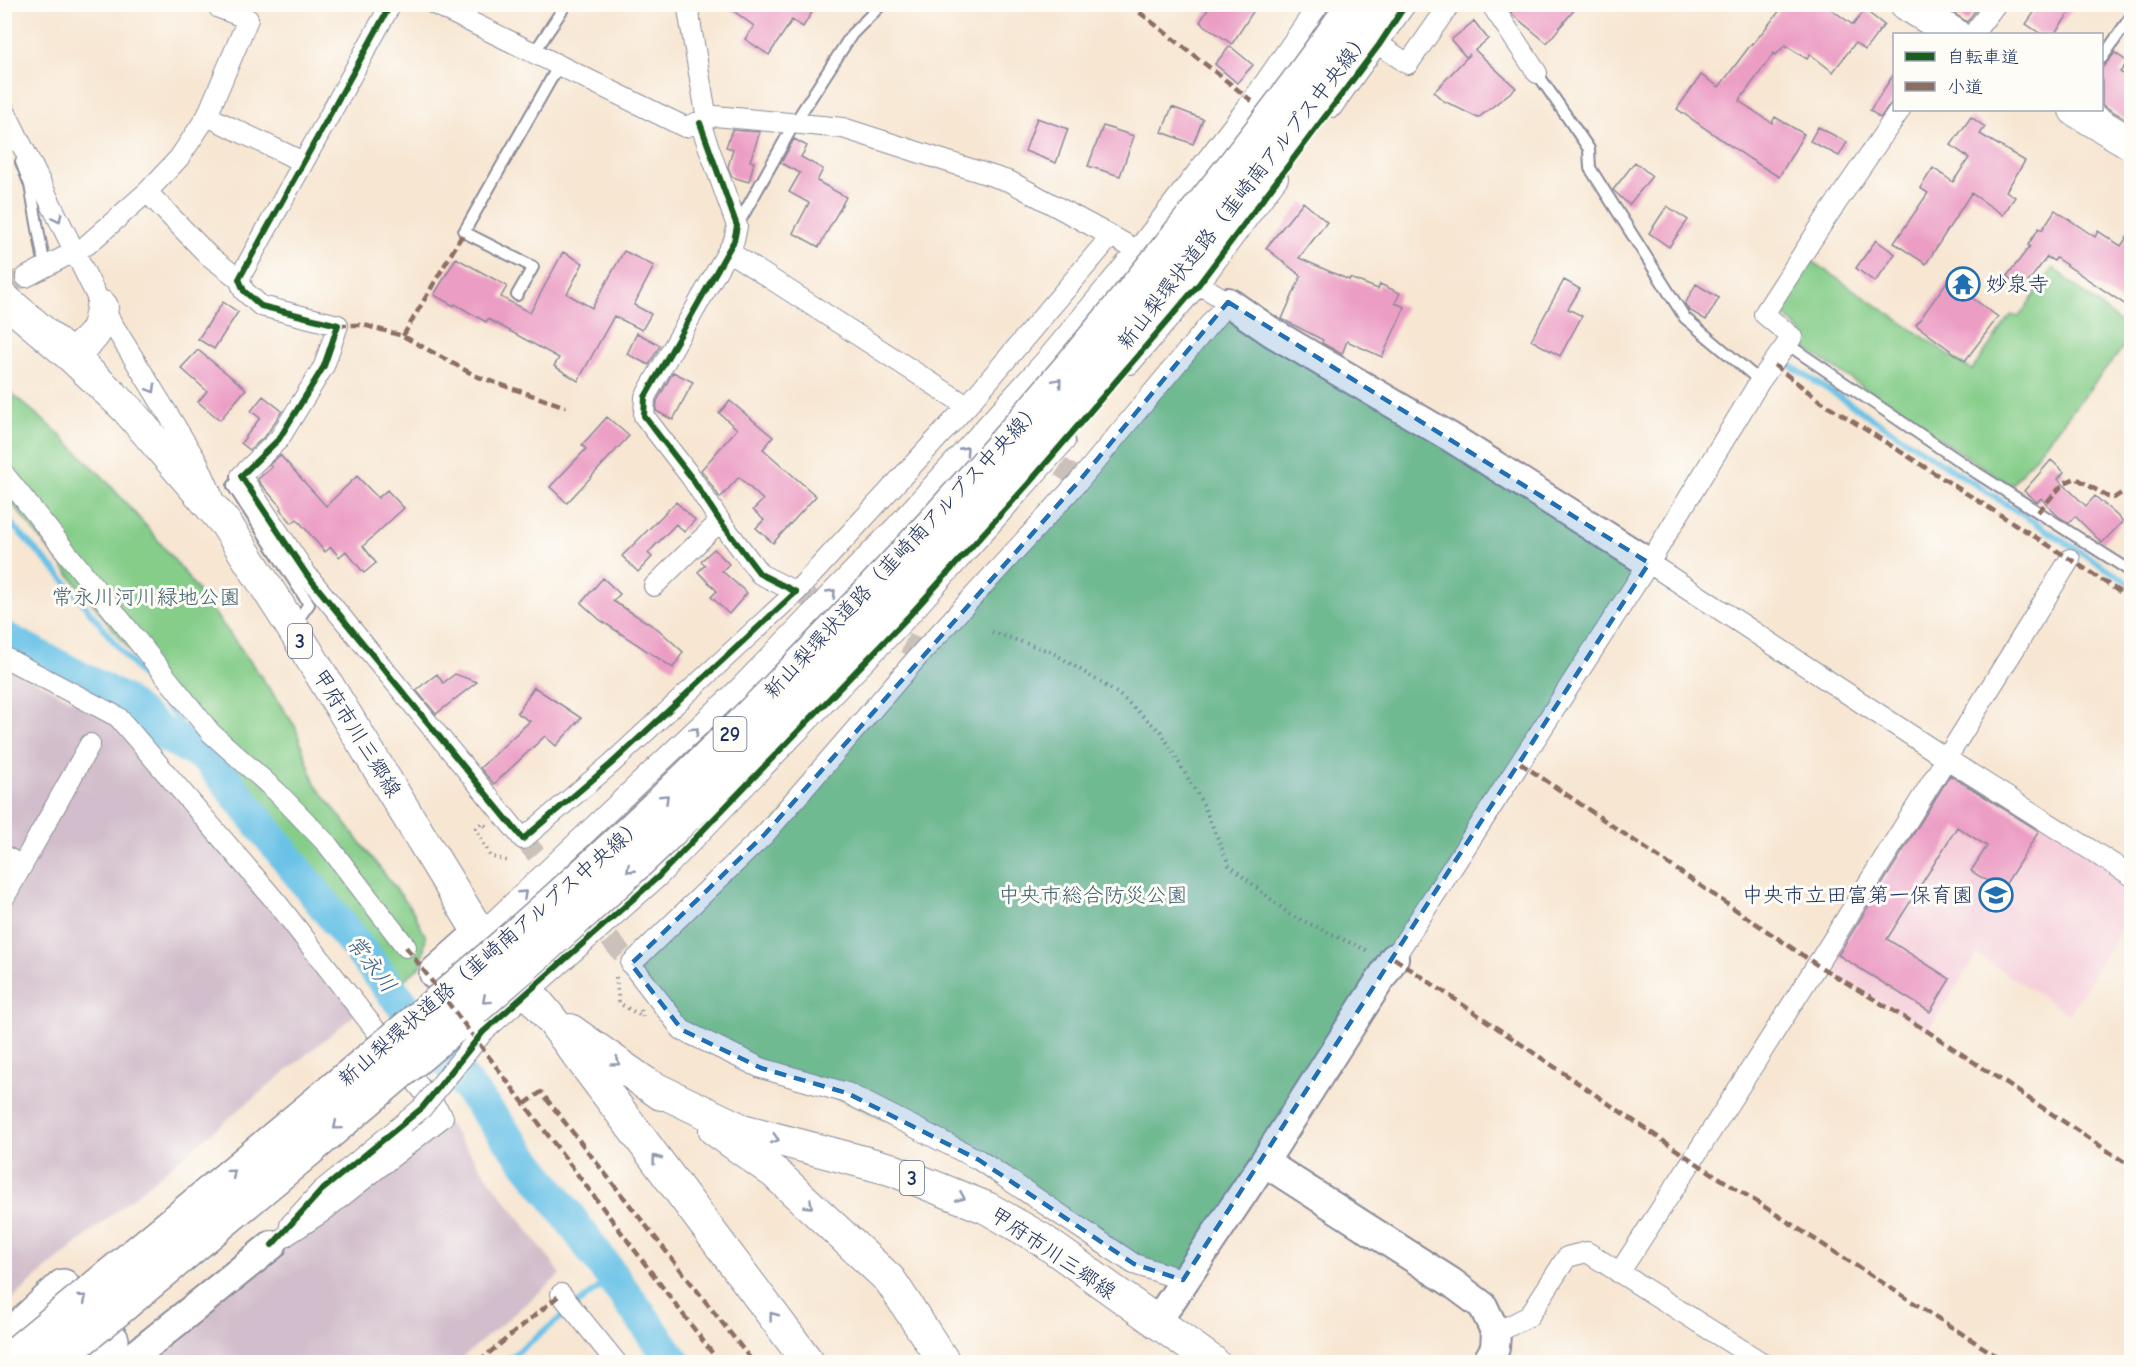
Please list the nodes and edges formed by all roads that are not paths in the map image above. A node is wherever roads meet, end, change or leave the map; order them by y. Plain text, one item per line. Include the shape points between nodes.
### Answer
1 (220, 4) edge
2 (391, 4) edge
3 (434, 4) edge
4 (566, 4) edge
5 (687, 4) edge
6 (882, 4) edge
7 (1321, 4) edge
8 (1354, 4) edge
9 (1387, 4) edge
10 (1406, 4) edge
11 (1450, 4) edge
12 (1491, 4) edge
13 (1906, 4) edge
14 (1996, 4) edge
15 (2132, 15) edge
16 (1952, 33) edge
17 (1974, 33) edge
18 (1379, 45) junction
19 (534, 53) junction
20 (2103, 57) edge
21 (559, 65) junction
22 (1537, 73) joint
23 (4, 109) edge
24 (1899, 111) edge
25 (2077, 111) edge
26 (4, 114) edge
27 (207, 116) junction
28 (703, 121) junction
29 (794, 124) junction
30 (2132, 144) edge
31 (303, 162) junction
32 (147, 192) junction
33 (737, 226) junction
34 (1111, 236) junction
35 (87, 245) dead end
36 (1137, 250) junction
37 (728, 251) junction
38 (66, 256) dead end
39 (45, 267) junction
40 (239, 279) junction
41 (1199, 284) junction
42 (15, 288) edge
43 (517, 296) dead end
44 (1228, 302) junction
45 (102, 307) junction
46 (1787, 344) junction
47 (71, 356) junction
48 (1760, 381) junction
49 (967, 406) junction
50 (4, 474) edge
51 (241, 476) junction
52 (720, 521) junction
53 (225, 524) junction
54 (2070, 559) dead end
55 (1649, 563) junction
56 (2132, 572) edge
57 (654, 586) dead end
58 (796, 592) junction
59 (292, 627) junction
60 (4, 657) edge
61 (90, 744) dead end
62 (1947, 759) junction
63 (13, 861) edge
64 (2132, 876) edge
65 (4, 898) edge
66 (480, 934) junction
67 (406, 946) dead end
68 (1394, 958) joint
69 (529, 992) junction
70 (551, 1019) junction
71 (483, 1032) junction
72 (645, 1083) junction
73 (1263, 1162) junction
74 (272, 1245) junction
75 (1619, 1273) junction
76 (1183, 1280) junction
77 (561, 1294) dead end
78 (1156, 1323) junction
79 (1496, 1334) junction
80 (4, 1341) edge
81 (807, 1360) edge
82 (5, 1362) edge
83 (54, 1362) edge
84 (82, 1362) edge
85 (127, 1362) edge
86 (616, 1362) edge
87 (944, 1362) edge
88 (1213, 1362) edge
89 (1487, 1362) edge
90 (1761, 1362) edge

1 - 27 street via 219,8 248,19
2 - 31 street
3 - 19 street
4 - 19 lane
5 - 28 street
6 - 29 lane via 852,34
7 - 18 street
7 - 36 street
82 -> 8 highway, 新山梨環状道路（韮崎南アルプス中央線） / 29, bridge via 551,905 638,825 812,651 996,455 1083,352 1252,142
9 -> 83 highway, 新山梨環状道路（韮崎南アルプス中央線） / 29, bridge via 1270,163 1109,364 1019,470 834,669 658,843 482,1004
10 - 18 street
11 - 18 street via 1408,64
12 - 22 street
13 - 16 main road
14 - 17 street
15 - 20 lane
18 - 41 street
19 - 21 street
21 - 28 street via 685,127
21 - 43 lane via 464,232 533,267
22 - 48 lane via 1589,149 1590,168 1685,318
23 -> 45 street
24 - 46 street via 1764,314 1792,337
25 - 30 main road
26 - 39 lane via 30,186
27 - 31 street
27 - 32 street via 178,158
28 - 29 street via 715,116
28 - 33 street
29 - 33 lane
29 - 34 street via 843,129 1011,182
31 - 40 street
32 - 35 street
32 - 40 street via 208,255
33 - 37 street
34 - 36 street
34 - 49 street
36 - 41 street
66 -> 36 street via 739,688 895,527 1049,356
37 - 49 street
37 - 52 street via 645,397 644,416
38 - 39 street
39 - 42 street
40 - 51 street via 244,291 261,306 338,325 324,366 279,439
41 - 44 street
41 - 69 street via 909,616 658,877
42 - 47 main road, 甲府市川三郷線 / 3
44 - 55 street
44 - 76 street via 1080,480 923,651 765,834 631,964 682,1030 761,1068 847,1093 979,1160 1134,1264
45 - 47 main road via 94,336
45 -> 53 street via 198,463
46 - 48 street
46 - 56 lane
47 - 53 main road, 甲府市川三郷線 / 3 via 127,409
48 - 55 street
49 - 58 street
50 - 67 street via 211,733 277,792 327,844
51 - 58 street via 307,574 523,839 611,764
51 - 59 lane via 233,486 309,604
52 - 57 street
52 - 58 street via 760,574
53 - 59 main road, 甲府市川三郷線 / 3
54 - 62 street
55 - 62 street
55 - 68 street
59 - 66 main road, 甲府市川三郷線 / 3
60 - 74 street via 118,717 278,904 443,1117 321,1213
61 - 63 street
62 - 64 street
62 - 75 street
63 - 65 street
66 - 69 main road, 甲府市川三郷線 / 3
66 - 80 highway via 63,1286
68 - 73 street
69 - 70 main road, 甲府市川三郷線 / 3
69 - 71 street
70 -> 72 main road, 甲府市川三郷線 / 3
81 -> 70 main road, 甲府市川三郷線 / 3
71 - 74 street, bridge via 422,1108 321,1191
71 - 84 highway, bridge
72 -> 78 main road, 甲府市川三郷線 / 3 via 742,1130 890,1170 987,1208 1041,1239
72 -> 87 main road, 甲府市川三郷線 / 3 via 775,1173 890,1281
73 - 76 street
73 - 79 street via 1451,1282 1483,1306
74 - 85 street
75 - 79 street via 1587,1252 1567,1257 1529,1316
75 - 90 street
76 - 78 street
77 - 86 street
78 - 88 main road, 甲府市川三郷線 / 3
79 - 89 street via 1495,1348

